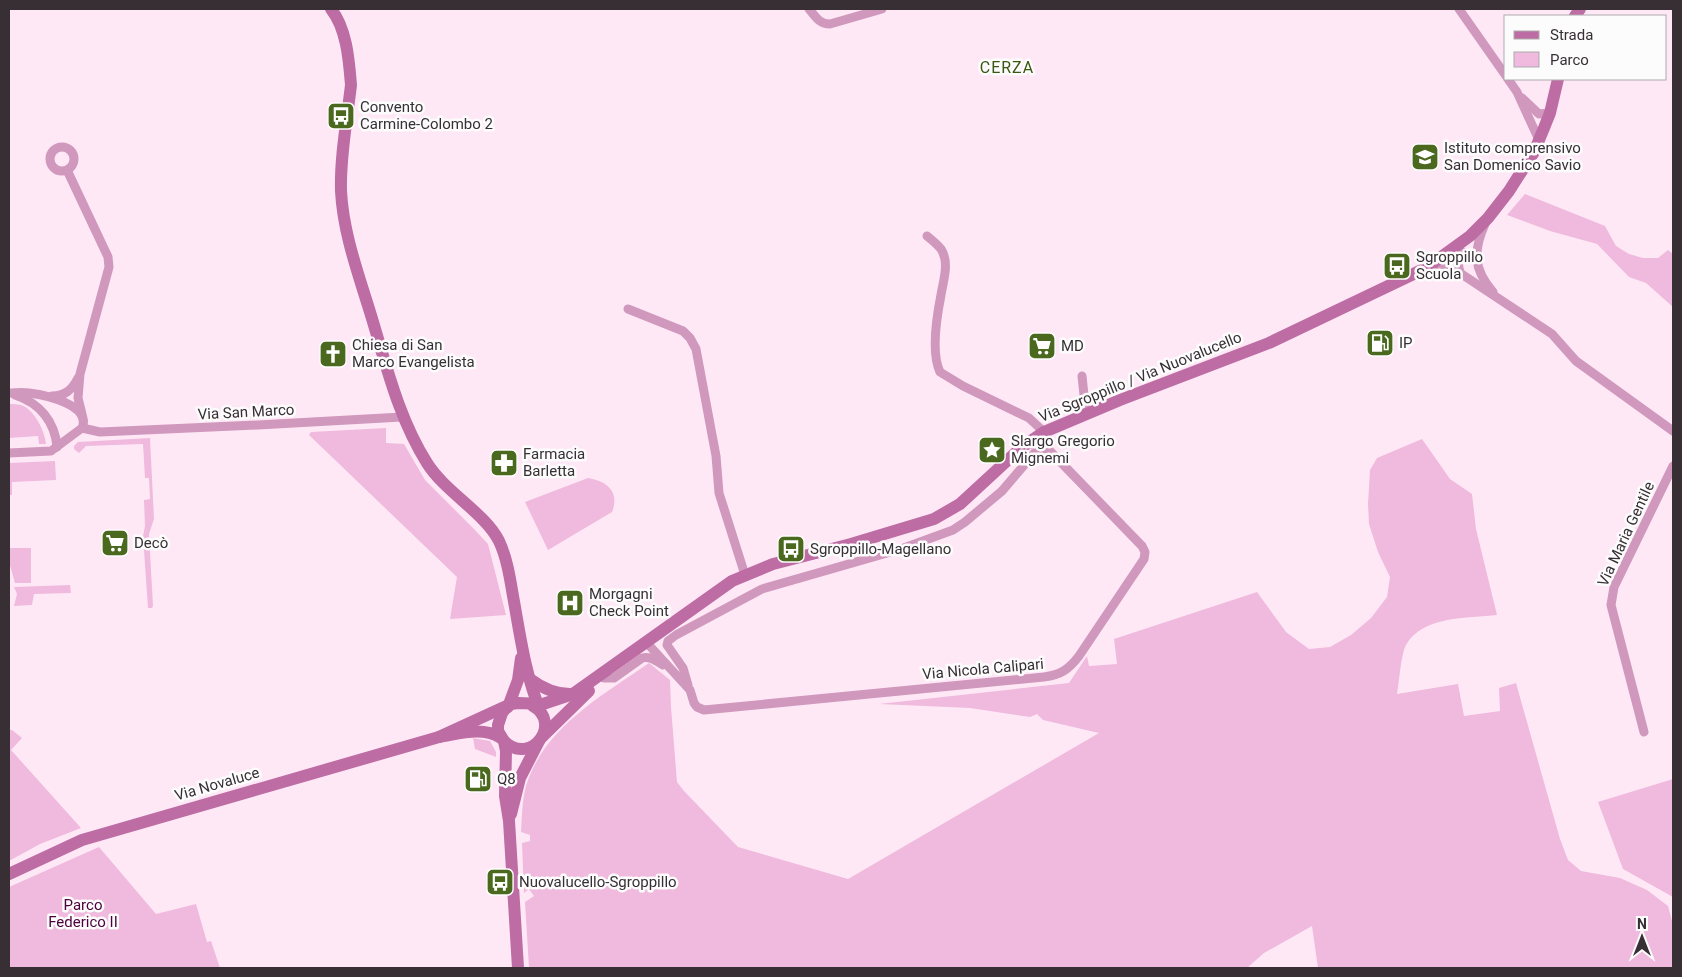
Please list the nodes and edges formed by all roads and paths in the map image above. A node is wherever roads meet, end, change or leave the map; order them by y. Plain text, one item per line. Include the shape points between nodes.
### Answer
1 (331, 9) edge
2 (809, 9) edge
3 (882, 9) edge
4 (1459, 9) edge
5 (1504, 73) edge
6 (1509, 80) edge
7 (1558, 80) edge
8 (1517, 92) junction
9 (1550, 113) junction
10 (1539, 140) junction
11 (67, 170) dead end
12 (1488, 218) junction
13 (927, 236) dead end
14 (1455, 248) junction
15 (1477, 260) junction
16 (1426, 268) junction
17 (1460, 273) junction
18 (1498, 298) junction
19 (628, 309) dead end
20 (80, 374) junction
21 (1082, 376) dead end
22 (10, 393) edge
23 (50, 396) junction
24 (82, 414) junction
25 (1086, 414) junction
26 (402, 417) junction
27 (87, 429) junction
28 (1673, 431) edge
29 (1044, 432) junction
30 (1034, 445) junction
31 (58, 447) junction
32 (9, 453) edge
33 (1673, 466) edge
34 (745, 575) junction
35 (672, 630) junction
36 (646, 642) junction
37 (521, 643) junction
38 (617, 663) junction
39 (674, 672) junction
40 (604, 678) junction
41 (530, 679) junction
42 (690, 690) junction
43 (573, 694) junction
44 (507, 707) junction
45 (536, 707) junction
46 (1644, 732) dead end
47 (439, 737) junction
48 (540, 739) junction
49 (502, 740) junction
50 (509, 821) junction
51 (9, 874) edge
52 (518, 968) edge

1 - 26 main road via 344,40 351,86 341,190 345,222 357,272
2 - 3 street via 823,24
4 - 5 street
6 - 8 street
7 - 9 main road, Via Sgroppillo / Via Nuovalucello
8 - 9 street via 1538,114
8 - 10 street
9 - 10 main road, Via Sgroppillo / Via Nuovalucello
10 - 12 main road, Via Sgroppillo / Via Nuovalucello via 1522,172
11 - 20 street via 108,257 109,266
12 - 14 main road, Via Sgroppillo / Via Nuovalucello
12 - 15 street via 1479,238
13 - 29 street via 942,250 946,270 936,341 940,372 1029,418
14 - 15 street
14 - 16 main road, Via Sgroppillo / Via Nuovalucello
14 - 17 street
15 - 18 street via 1484,282
16 - 17 street
16 - 25 main road, Via Sgroppillo / Via Nuovalucello via 1269,343
17 - 18 street
18 - 28 street via 1552,334 1576,361
19 - 34 street via 683,331 696,349 716,456 719,493
20 - 23 street via 70,391
20 - 24 street via 78,398
21 - 25 street
22 - 23 street
22 - 31 street via 32,402 49,419
23 - 24 street
24 - 27 street
25 - 29 main road, Via Sgroppillo / Via Nuovalucello
26 - 27 street, Via San Marco via 100,432
26 - 37 main road via 429,466 498,540 510,579
27 - 31 street
29 - 30 main road, Via Sgroppillo / Via Nuovalucello
30 - 34 main road, Via Sgroppillo / Via Nuovalucello via 947,513
30 - 35 street via 1002,491 953,530 901,549 762,590
30 - 42 street, Via Nicola Calipari via 1047,448 1145,552 1144,559 1066,671 1044,677 704,710 694,703
31 - 32 street via 51,451
33 - 46 street, Via Maria Gentile via 1614,588 1611,605
34 - 35 main road, Via Sgroppillo / Via Nuovalucello via 732,581
35 - 36 main road, Via Sgroppillo / Via Nuovalucello
35 - 42 street via 667,645 683,668
36 - 38 main road, Via Sgroppillo / Via Nuovalucello
36 - 39 street, Via Nicola Calipari
37 - 41 main road
37 - 44 main road via 518,680
38 - 40 main road
38 - 43 main road
39 - 40 street via 646,657 614,678
39 - 42 street, Via Nicola Calipari
40 - 48 main road
41 - 43 main road via 551,691
41 - 45 main road
43 - 45 main road
44 - 45 main road via 518,703
44 - 47 main road
44 - 49 main road via 498,725
45 - 48 main road via 545,724
47 - 49 main road via 486,731
47 - 51 main road, Via Novaluce via 82,840
48 - 49 main road via 523,749
48 - 50 main road via 520,778
49 - 50 main road via 506,751 505,796
50 - 52 main road

